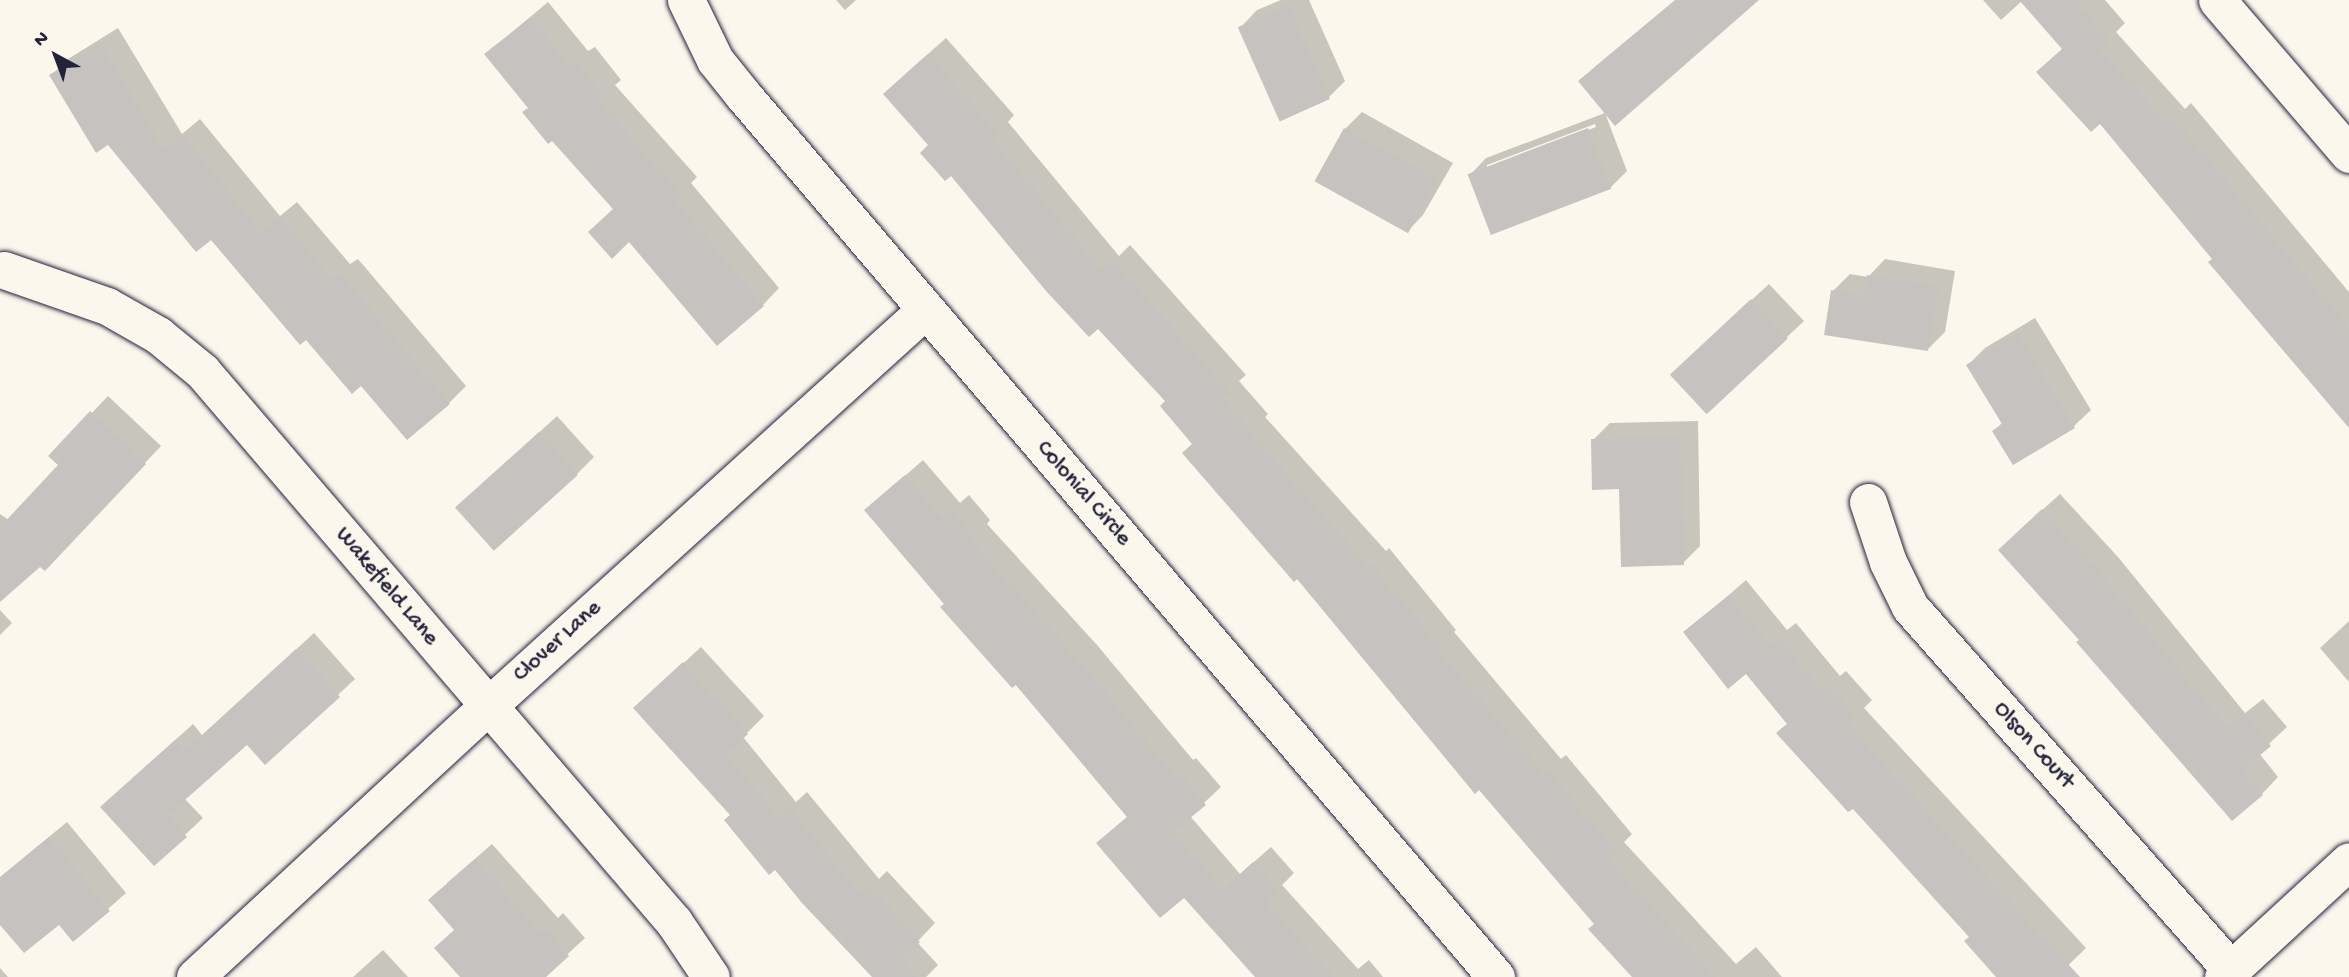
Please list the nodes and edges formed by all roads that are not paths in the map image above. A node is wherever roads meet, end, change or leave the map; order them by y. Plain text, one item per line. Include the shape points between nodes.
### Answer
1 (686, 0) edge
2 (2217, 0) edge
3 (2349, 155) edge
4 (1, 266) edge
5 (925, 310) junction
6 (1868, 502) dead end
7 (486, 707) junction
8 (2349, 861) edge
9 (2227, 973) edge
10 (195, 977) edge
11 (711, 977) edge
12 (1496, 977) edge

1 - 5 street, Colonial Circle via 715,60
2 - 3 street
4 - 7 street, Wakefield Lane via 107,306 158,335 202,371
5 - 7 street, Clover Lane
5 - 12 street, Colonial Circle
6 - 9 street, Olson Court via 1888,562 1910,607
7 - 10 street, Clover Lane
7 - 11 street, Wakefield Lane via 674,922
8 - 9 street

